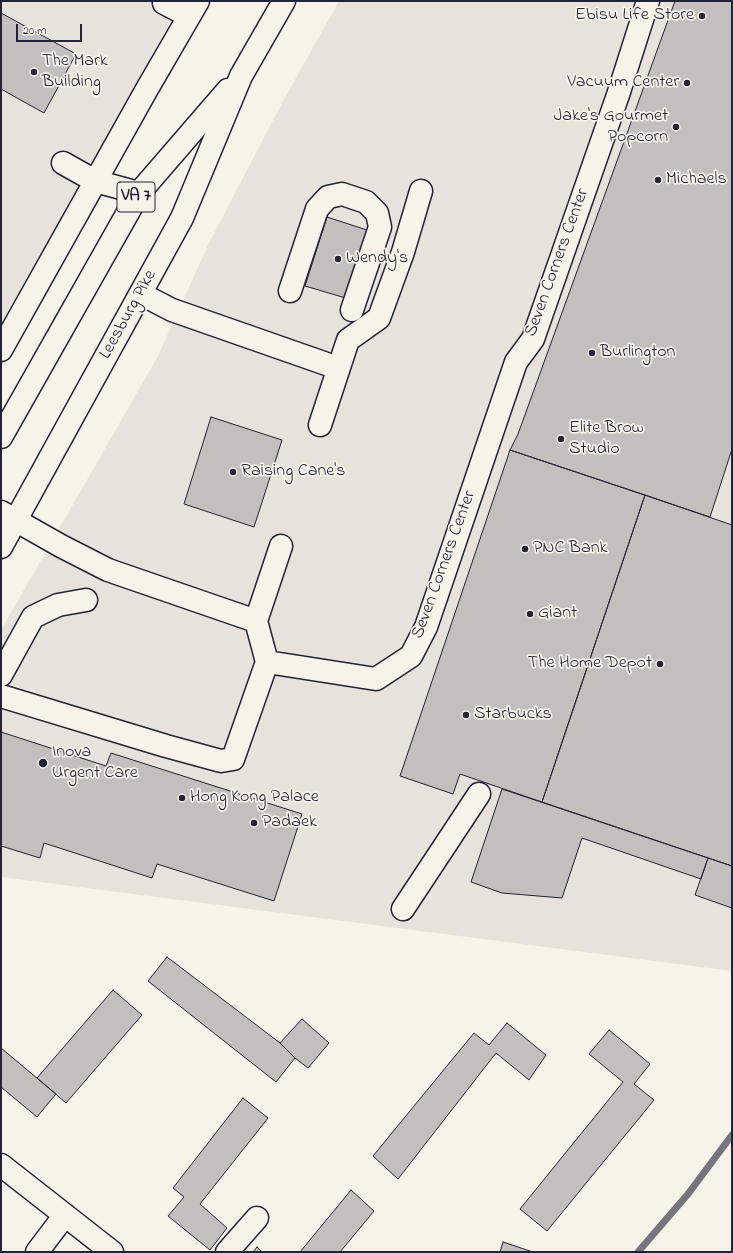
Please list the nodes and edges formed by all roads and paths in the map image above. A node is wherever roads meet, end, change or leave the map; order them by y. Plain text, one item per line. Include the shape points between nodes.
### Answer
1 (284, 1) edge
2 (648, 1) edge
3 (164, 3) dead end
4 (194, 9) edge
5 (241, 76) junction
6 (63, 163) dead end
7 (95, 181) junction
8 (421, 191) dead end
9 (139, 193) junction
10 (290, 291) dead end
11 (141, 294) junction
12 (352, 310) dead end
13 (1, 350) edge
14 (338, 368) junction
15 (320, 425) dead end
16 (1, 437) edge
17 (9, 516) edge
18 (280, 546) dead end
19 (1, 547) edge
20 (86, 600) dead end
21 (256, 621) junction
22 (267, 662) junction
23 (1, 675) edge
24 (1, 696) edge
25 (479, 794) dead end
26 (403, 908) dead end
27 (1, 1165) edge
28 (65, 1215) junction
29 (257, 1218) dead end
30 (36, 1252) edge
31 (112, 1252) edge
32 (226, 1252) edge

1 - 5 main road, Leesburg Pike / VA 7
2 - 22 main road, Seven Corners Center via 533,339 516,362 426,627 411,656 376,679
3 - 4 main road
4 - 7 main road
5 - 9 main road, Leesburg Pike / VA 7
5 - 11 main road, Leesburg Pike / VA 7 via 182,218
6 - 7 main road
7 - 9 main road
7 - 13 main road
8 - 14 main road via 380,318 348,340
9 - 16 main road, Leesburg Pike / VA 7
10 - 12 main road via 317,208 328,197 342,194 366,202 377,213 380,227
11 - 14 main road via 172,310
11 - 17 main road, Leesburg Pike / VA 7
14 - 15 main road
17 - 19 main road, Leesburg Pike / VA 7
17 - 21 main road via 108,570
18 - 21 main road
20 - 23 main road via 58,606 32,617
21 - 22 main road
22 - 24 main road via 233,759 221,761
25 - 26 main road
27 - 28 main road
28 - 30 main road
28 - 31 main road
29 - 32 main road

